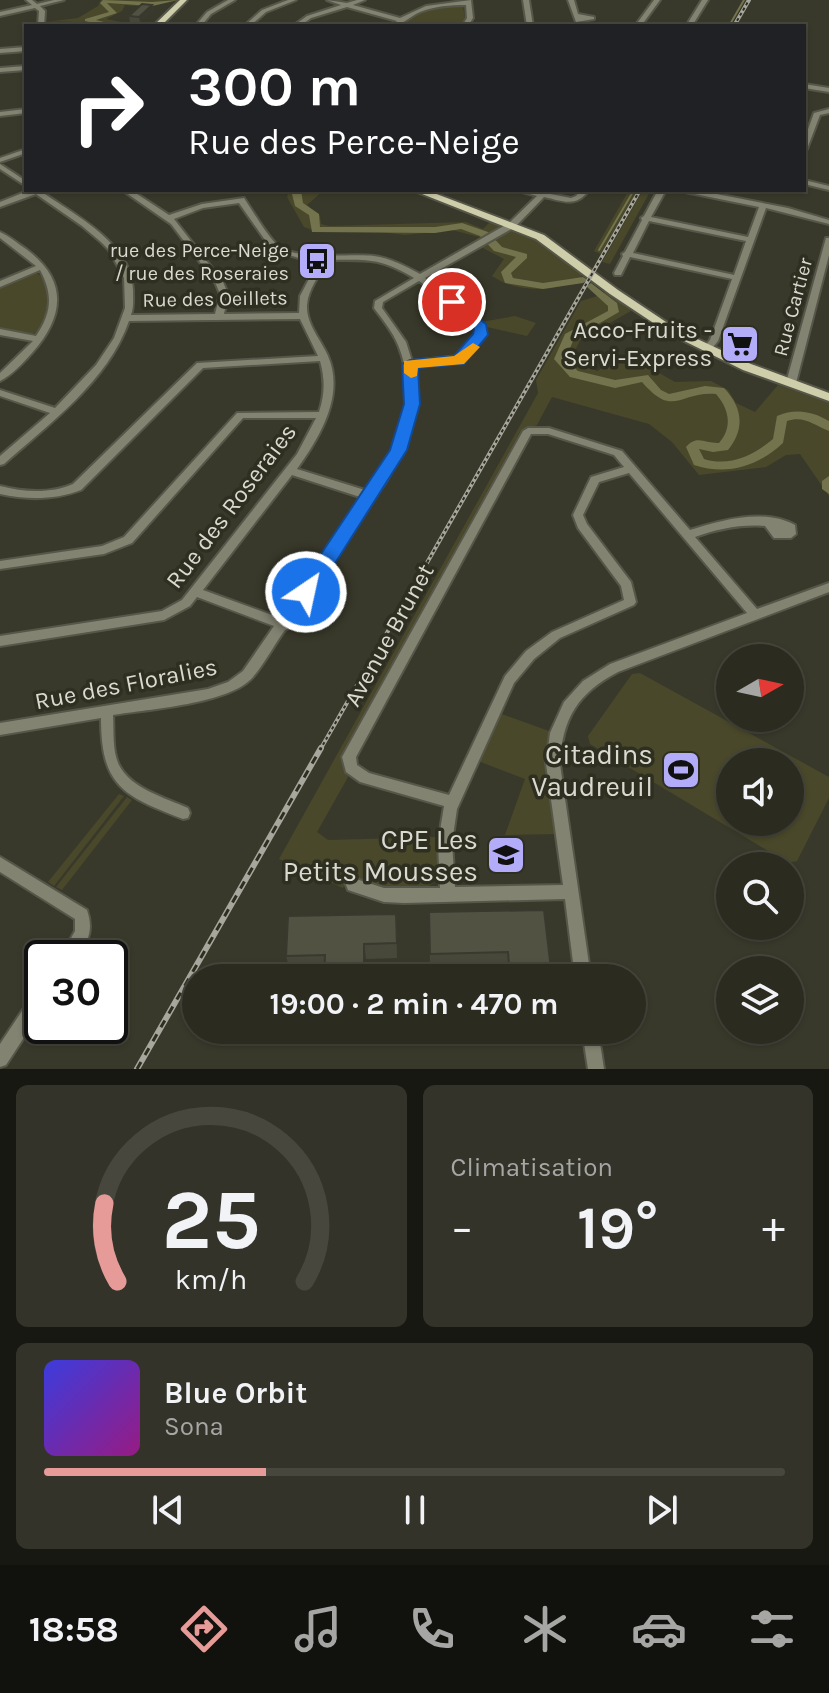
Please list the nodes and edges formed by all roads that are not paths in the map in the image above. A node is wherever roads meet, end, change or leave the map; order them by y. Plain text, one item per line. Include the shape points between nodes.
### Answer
1 (29, 0) edge
2 (61, 0) edge
3 (184, 0) edge
4 (232, 0) edge
5 (293, 0) edge
6 (330, 0) edge
7 (362, 0) edge
8 (526, 0) edge
9 (571, 0) edge
10 (657, 0) edge
11 (705, 0) edge
12 (468, 2) edge
13 (37, 6) junction
14 (345, 6) junction
15 (0, 14) edge
16 (401, 20) junction
17 (578, 20) edge
18 (41, 24) edge
19 (159, 24) edge
20 (200, 24) edge
21 (249, 24) edge
22 (299, 24) edge
23 (396, 24) edge
24 (466, 24) edge
25 (530, 24) edge
26 (639, 24) edge
27 (690, 24) edge
28 (24, 49) edge
29 (0, 51) edge
30 (24, 68) edge
31 (0, 70) edge
32 (806, 86) edge
33 (829, 90) edge
34 (24, 111) edge
35 (829, 111) edge
36 (0, 114) edge
37 (806, 143) edge
38 (24, 152) edge
39 (0, 160) edge
40 (0, 166) edge
41 (806, 182) edge
42 (24, 183) edge
43 (829, 188) edge
44 (34, 192) edge
45 (38, 192) edge
46 (129, 192) edge
47 (422, 192) edge
48 (528, 192) edge
49 (583, 192) edge
50 (661, 192) edge
51 (707, 192) edge
52 (542, 195) junction
53 (0, 205) edge
54 (763, 205) junction
55 (169, 218) junction
56 (645, 218) junction
57 (829, 222) edge
58 (514, 223) junction
59 (3, 239) edge
60 (751, 240) junction
61 (829, 240) edge
62 (626, 254) junction
63 (324, 259) junction
64 (41, 267) junction
65 (618, 273) dead end
66 (416, 278) junction
67 (738, 278) junction
68 (0, 284) edge
69 (303, 316) junction
70 (219, 317) junction
71 (127, 318) junction
72 (0, 332) edge
73 (39, 339) junction
74 (707, 349) junction
75 (325, 358) junction
76 (410, 364) junction
77 (0, 378) edge
78 (791, 383) junction
79 (0, 393) edge
80 (829, 397) edge
81 (55, 411) junction
82 (323, 415) junction
83 (0, 462) edge
84 (632, 468) junction
85 (289, 470) junction
86 (0, 490) edge
87 (370, 496) junction
88 (768, 522) dead end
89 (688, 535) junction
90 (0, 565) edge
91 (829, 587) edge
92 (196, 592) junction
93 (755, 615) junction
94 (285, 625) junction
95 (0, 641) edge
96 (107, 712) junction
97 (0, 729) edge
98 (452, 802) junction
99 (183, 813) dead end
100 (0, 864) edge
101 (353, 885) dead end
102 (571, 892) junction
103 (448, 895) junction
104 (79, 940) edge
105 (581, 964) edge
106 (24, 1020) edge
107 (592, 1044) edge
108 (3, 1049) edge
109 (596, 1069) edge

1 - 13 street
2 - 13 street
3 - 19 main road
4 - 20 street
5 - 21 street via 264,11
6 - 14 street
7 - 14 street
8 - 25 street
9 - 17 street
10 - 26 street
11 - 27 street
12 - 16 street via 433,6
12 - 24 street
13 - 15 street
13 - 18 street
14 - 16 street
14 - 22 street
16 - 23 street
28 - 29 street
30 - 31 street
32 - 33 street
34 - 36 street
35 - 37 street via 817,113
38 - 39 street
40 - 42 street
41 - 43 street
44 - 53 street
45 - 71 street via 119,258 130,285
46 - 55 street
47 - 58 main road
48 - 52 street
49 - 52 street via 573,200
50 - 56 street
51 - 54 street
52 - 58 street, Rue des Floralies
54 - 57 street
54 - 60 street
55 - 63 street via 239,200 273,247
55 - 70 street via 222,286
56 - 60 street
56 - 62 street
58 - 66 street, Rue des Floralies
58 - 74 main road
59 - 64 street
60 - 67 street
61 - 78 street, Rue Cartier
62 - 65 street
62 - 67 street
63 - 66 street via 376,258
63 - 69 street via 304,298
64 - 68 street
64 - 73 street via 54,301
66 - 76 street, Rue des Floralies via 377,306
66 - 76 street via 452,302 482,332 459,360
67 - 74 street
69 - 70 street, Rue des Oeillets
69 - 75 street, Rue des Roseraies
70 - 71 street, Rue des Oeillets
71 - 81 street via 107,358
72 - 73 street
73 - 77 street
74 - 78 main road
75 - 82 street, Rue des Roseraies via 329,382
75 - 86 street via 197,366 77,487 64,492
76 - 87 street, Rue des Floralies via 413,392 407,428
78 - 80 main road
79 - 81 street
81 - 83 street
82 - 85 street, Rue des Roseraies
82 - 90 street via 240,415 128,540 104,550
84 - 89 street
84 - 98 street via 595,480 578,515 629,588 630,602 556,635 520,665 495,706
84 - 98 street, Avenue Brunet via 608,447 544,430 528,431 349,757 351,768 365,778
85 - 87 street
85 - 92 street, Rue des Roseraies
87 - 94 street, Rue des Floralies
88 - 89 street via 734,520
89 - 93 street
91 - 93 street
92 - 94 street
92 - 95 street, Rue des Roseraies via 168,614
93 - 102 street via 607,671 584,686 566,708 555,735 553,764
94 - 96 street, Rue des Floralies via 257,666 232,686
96 - 97 street, Rue des Floralies
96 - 99 street via 108,755 115,775
98 - 103 street via 445,843
100 - 104 street via 82,915
101 - 103 street via 384,895
102 - 103 street
102 - 105 street
106 - 108 street
107 - 109 street

